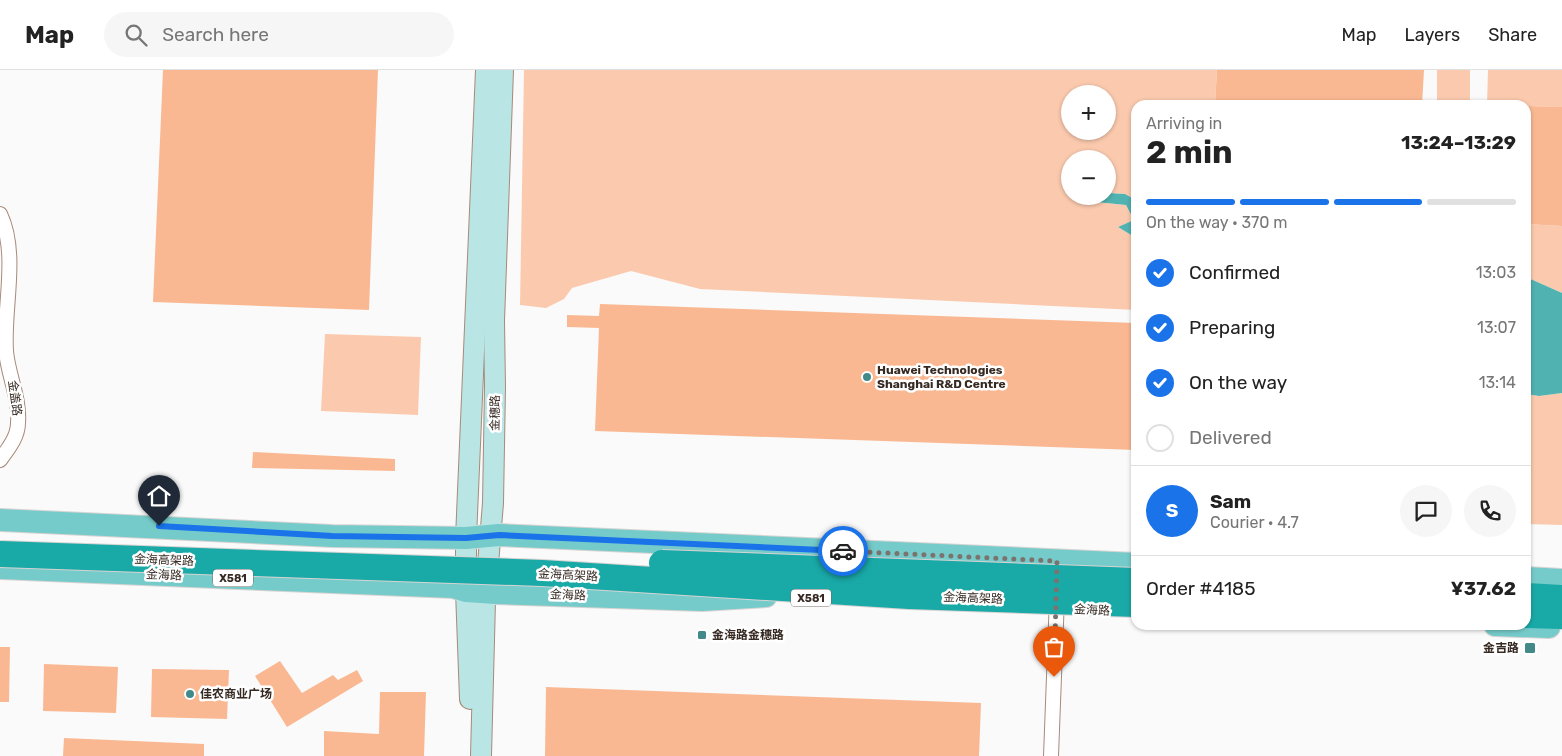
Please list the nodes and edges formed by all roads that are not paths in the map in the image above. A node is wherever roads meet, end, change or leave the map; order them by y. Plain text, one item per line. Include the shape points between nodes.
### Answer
1 (486, 70) edge
2 (503, 70) edge
3 (0, 214) edge
4 (0, 460) edge
5 (0, 520) edge
6 (489, 535) junction
7 (466, 538) junction
8 (0, 539) edge
9 (0, 555) edge
10 (1057, 561) junction
11 (1131, 564) edge
12 (0, 568) edge
13 (1531, 578) edge
14 (1562, 580) edge
15 (1131, 581) edge
16 (476, 592) junction
17 (768, 596) junction
18 (1531, 596) edge
19 (1562, 597) edge
20 (1131, 604) edge
21 (1056, 608) junction
22 (1131, 612) edge
23 (1531, 615) edge
24 (1562, 616) edge
25 (1531, 626) edge
26 (1562, 627) edge
27 (467, 756) edge
28 (481, 756) edge
29 (1051, 756) edge

1 - 7 street, 金穗路
2 - 6 street, 金穗路 via 494,321 493,503
3 - 4 street, 金盖路 via 9,255 6,352 17,401 18,424 13,441
5 - 7 main road via 332,536
6 - 7 main road
6 - 10 main road
6 - 16 street, 金穗路
7 - 16 street, 金穗路
8 - 15 highway, 金海高架路, bridge
9 - 17 highway, bridge
9 - 20 highway, 金海高架路, bridge via 542,573 909,596
10 - 11 main road
10 - 21 street
12 - 16 main road, 金海路 / X581 via 453,587
13 - 14 main road
16 - 17 main road, 金海路 / X581 via 702,600
16 - 27 street, 金穗路
16 - 28 street, 金穗路
17 - 21 main road, 金海路 / X581
18 - 19 highway
21 - 22 main road, 金海路 / X581
21 - 29 street
23 - 24 highway
25 - 26 main road

